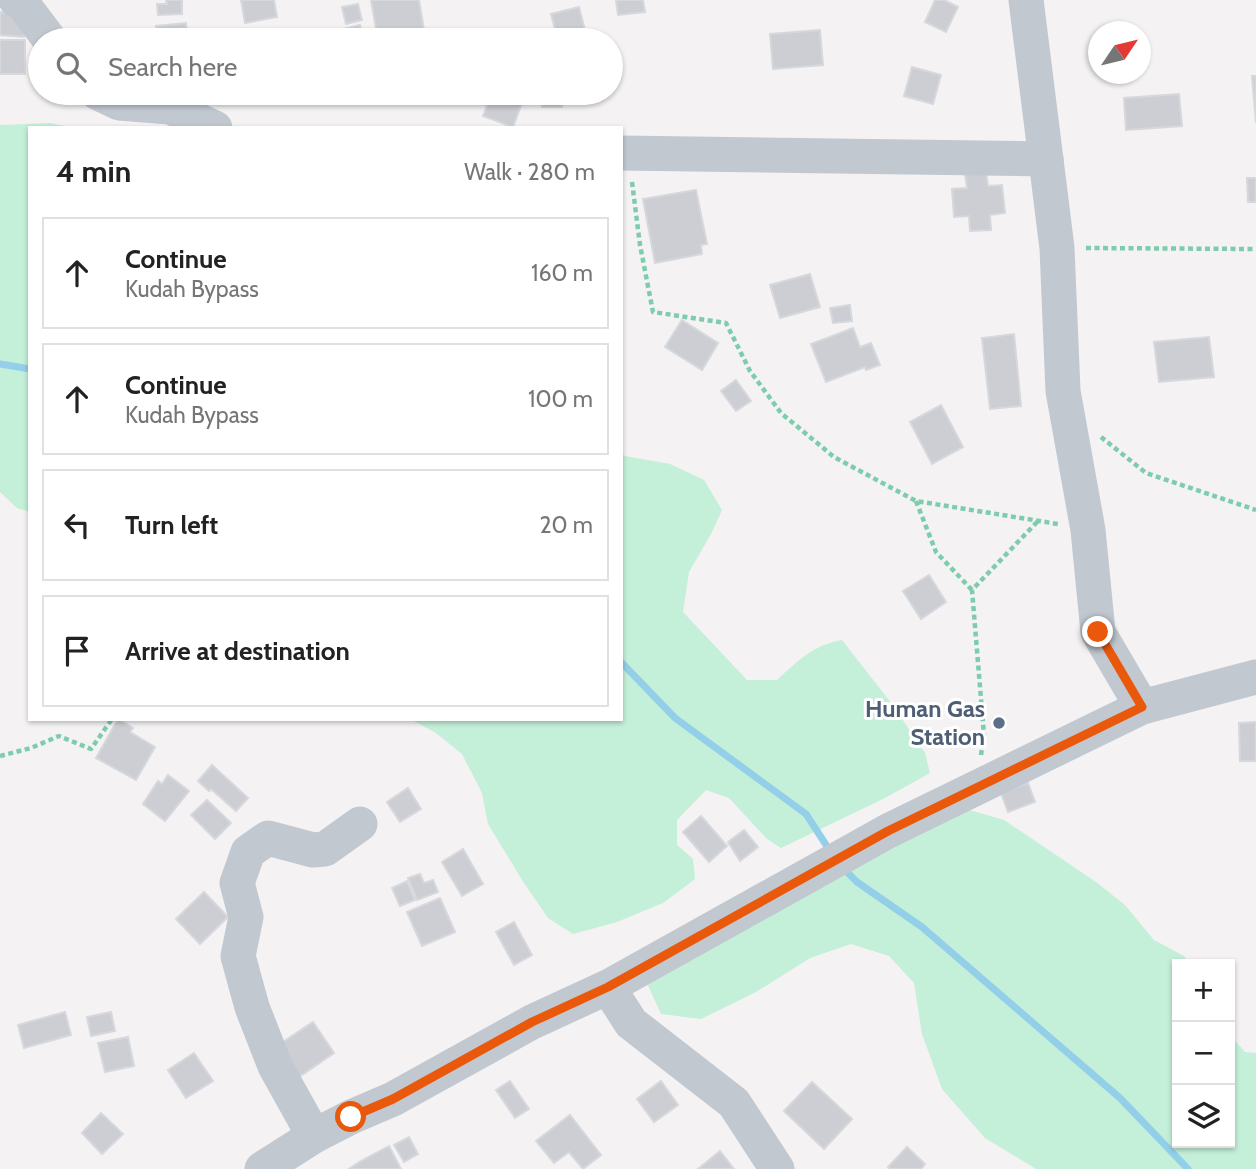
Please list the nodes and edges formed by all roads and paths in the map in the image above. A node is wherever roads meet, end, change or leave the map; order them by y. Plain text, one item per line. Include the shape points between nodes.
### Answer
1 (16, 0) edge
2 (1026, 0) edge
3 (41, 28) edge
4 (144, 105) edge
5 (211, 126) edge
6 (625, 153) edge
7 (1046, 159) junction
8 (1057, 248) junction
9 (1256, 249) edge
10 (1091, 430) dead end
11 (916, 501) junction
12 (1256, 510) edge
13 (1039, 520) junction
14 (1088, 530) junction
15 (972, 590) junction
16 (1256, 677) edge
17 (1142, 707) junction
18 (111, 721) edge
19 (0, 756) edge
20 (975, 790) junction
21 (360, 824) dead end
22 (608, 987) junction
23 (314, 1136) junction
24 (262, 1169) edge
25 (777, 1169) edge

1 - 3 street
2 - 7 street
4 - 5 street via 170,107
6 - 7 street
6 - 11 path via 653,312 726,323 750,371 780,413 834,457
7 - 8 street
8 - 9 path
8 - 14 street via 1063,391
10 - 12 path via 1146,473
11 - 13 path
11 - 15 path via 936,552
13 - 14 path
13 - 15 path
14 - 17 street via 1098,632
15 - 20 path via 984,735
16 - 17 street
17 - 20 street
18 - 19 path via 91,749 59,736
20 - 22 street via 843,856
21 - 23 street via 325,849 268,838 248,852 237,883 246,917 238,956 251,1007 275,1066
22 - 23 street
22 - 25 street via 631,1023 734,1103
23 - 24 street

